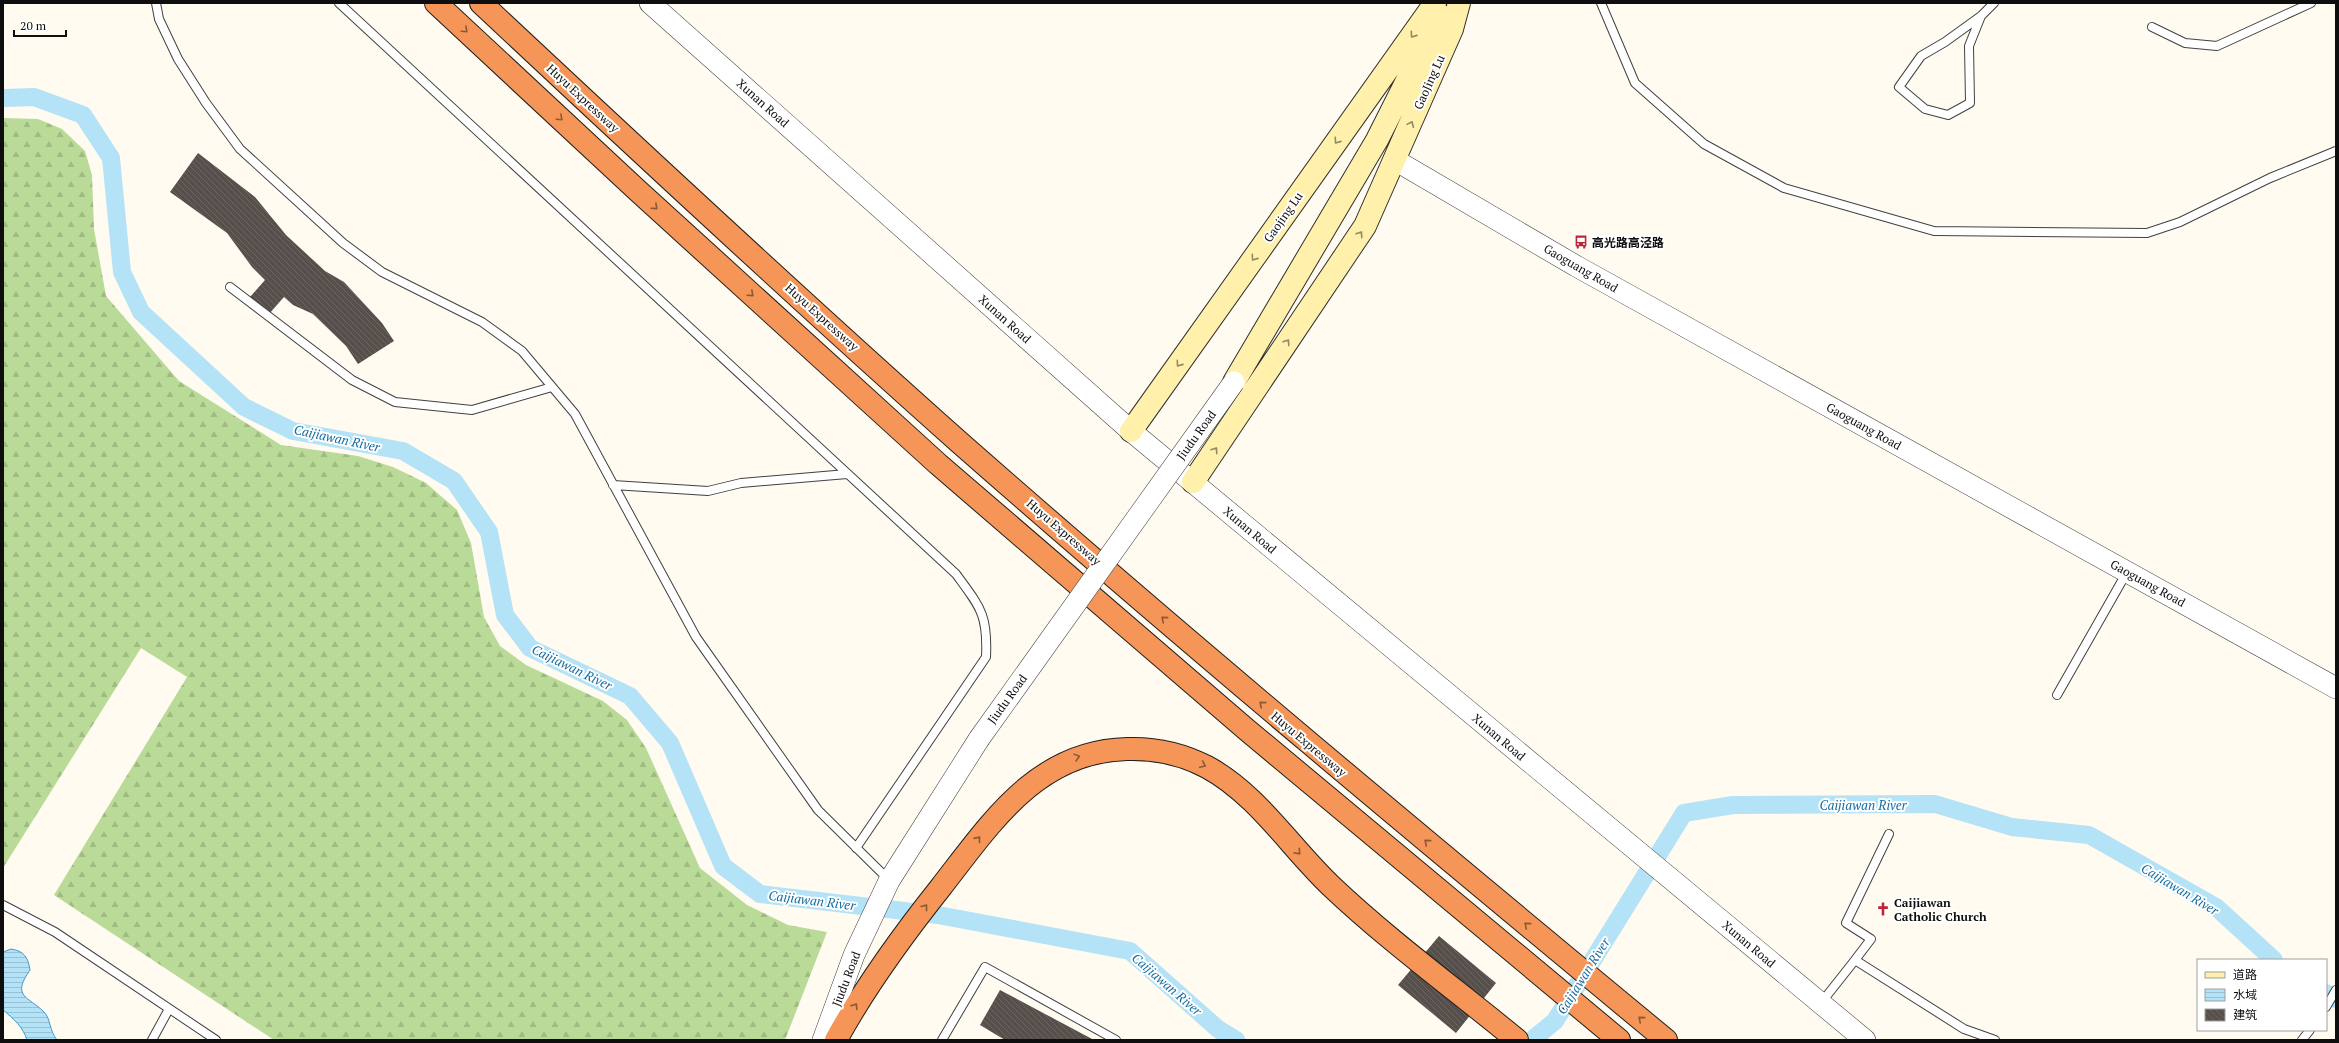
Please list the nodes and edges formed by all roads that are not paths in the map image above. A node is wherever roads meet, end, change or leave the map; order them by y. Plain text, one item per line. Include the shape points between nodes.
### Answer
1 (156, 3) edge
2 (339, 3) edge
3 (436, 3) edge
4 (480, 3) edge
5 (487, 3) edge
6 (650, 3) edge
7 (1435, 3) edge
8 (1446, 3) edge
9 (1459, 3) edge
10 (1601, 3) edge
11 (1994, 3) edge
12 (2311, 3) edge
13 (1981, 16) junction
14 (2152, 27) dead end
15 (2336, 151) edge
16 (1395, 160) junction
17 (712, 218) junction
18 (230, 287) dead end
19 (1234, 382) joint
20 (552, 387) junction
21 (1131, 431) junction
22 (847, 474) junction
23 (1193, 482) junction
24 (614, 485) junction
25 (2127, 571) junction
26 (2336, 688) edge
27 (2058, 695) dead end
28 (1889, 834) dead end
29 (856, 848) junction
30 (889, 881) junction
31 (3, 905) edge
32 (1855, 960) junction
33 (2336, 990) edge
34 (1820, 1004) junction
35 (2327, 1005) edge
36 (169, 1009) junction
37 (2309, 1031) edge
38 (1611, 1033) edge
39 (152, 1040) edge
40 (216, 1040) edge
41 (824, 1040) edge
42 (836, 1040) edge
43 (942, 1040) edge
44 (1116, 1040) edge
45 (1517, 1040) edge
46 (1666, 1040) edge
47 (1865, 1040) edge
48 (1995, 1040) edge
49 (2302, 1040) edge

1 - 20 lane via 159,19 178,59 240,149 343,243 382,272 482,322 522,351
2 - 22 lane
3 -> 38 highway via 938,464 1247,730
4 - 17 highway, Huyu Expressway
5 - 17 highway
6 - 21 street, Xunan Road
7 -> 21 main road, Gaojing Lu
8 - 19 main road, Gaojing Lu via 1377,140
16 -> 9 main road, GaoJing Lu via 1452,30
10 - 15 lane via 1635,83 1704,144 1784,188 1934,231 2147,233 2180,222 2270,178
11 - 13 lane
12 - 14 lane via 2217,46 2185,43
13 - 13 lane via 1921,56 1899,87 1924,109 1948,114 1970,103 1969,46
23 -> 16 main road, GaoJing Lu via 1365,226
16 - 25 street, Gaoguang Road via 1576,266
46 -> 17 highway, Huyu Expressway via 1248,692 958,440
18 - 20 lane via 352,380 395,402 472,410
19 - 30 street, Jiudu Road, bridge via 979,739
20 - 24 lane via 575,414
21 - 23 street, Xunan Road
22 - 24 lane via 741,483 708,491
22 - 29 lane via 956,574 979,605 987,631 986,656
23 - 34 street, Xunan Road
24 - 29 lane via 696,637 818,810
25 - 26 street, Gaoguang Road
25 - 27 lane
28 - 32 lane via 1846,923 1871,939
29 - 30 lane
30 - 41 street, Jiudu Road via 854,955
31 - 36 lane via 55,932
32 - 34 lane
32 - 48 lane via 1964,1028
33 - 35 lane
34 - 47 street, Xunan Road
36 - 39 lane
36 - 40 lane
37 - 49 lane
42 -> 45 highway via 852,1010 901,938 1006,807 1038,778 1070,759 1107,749 1145,748 1180,755 1208,768 1233,785 1359,912
43 - 44 lane via 985,967

